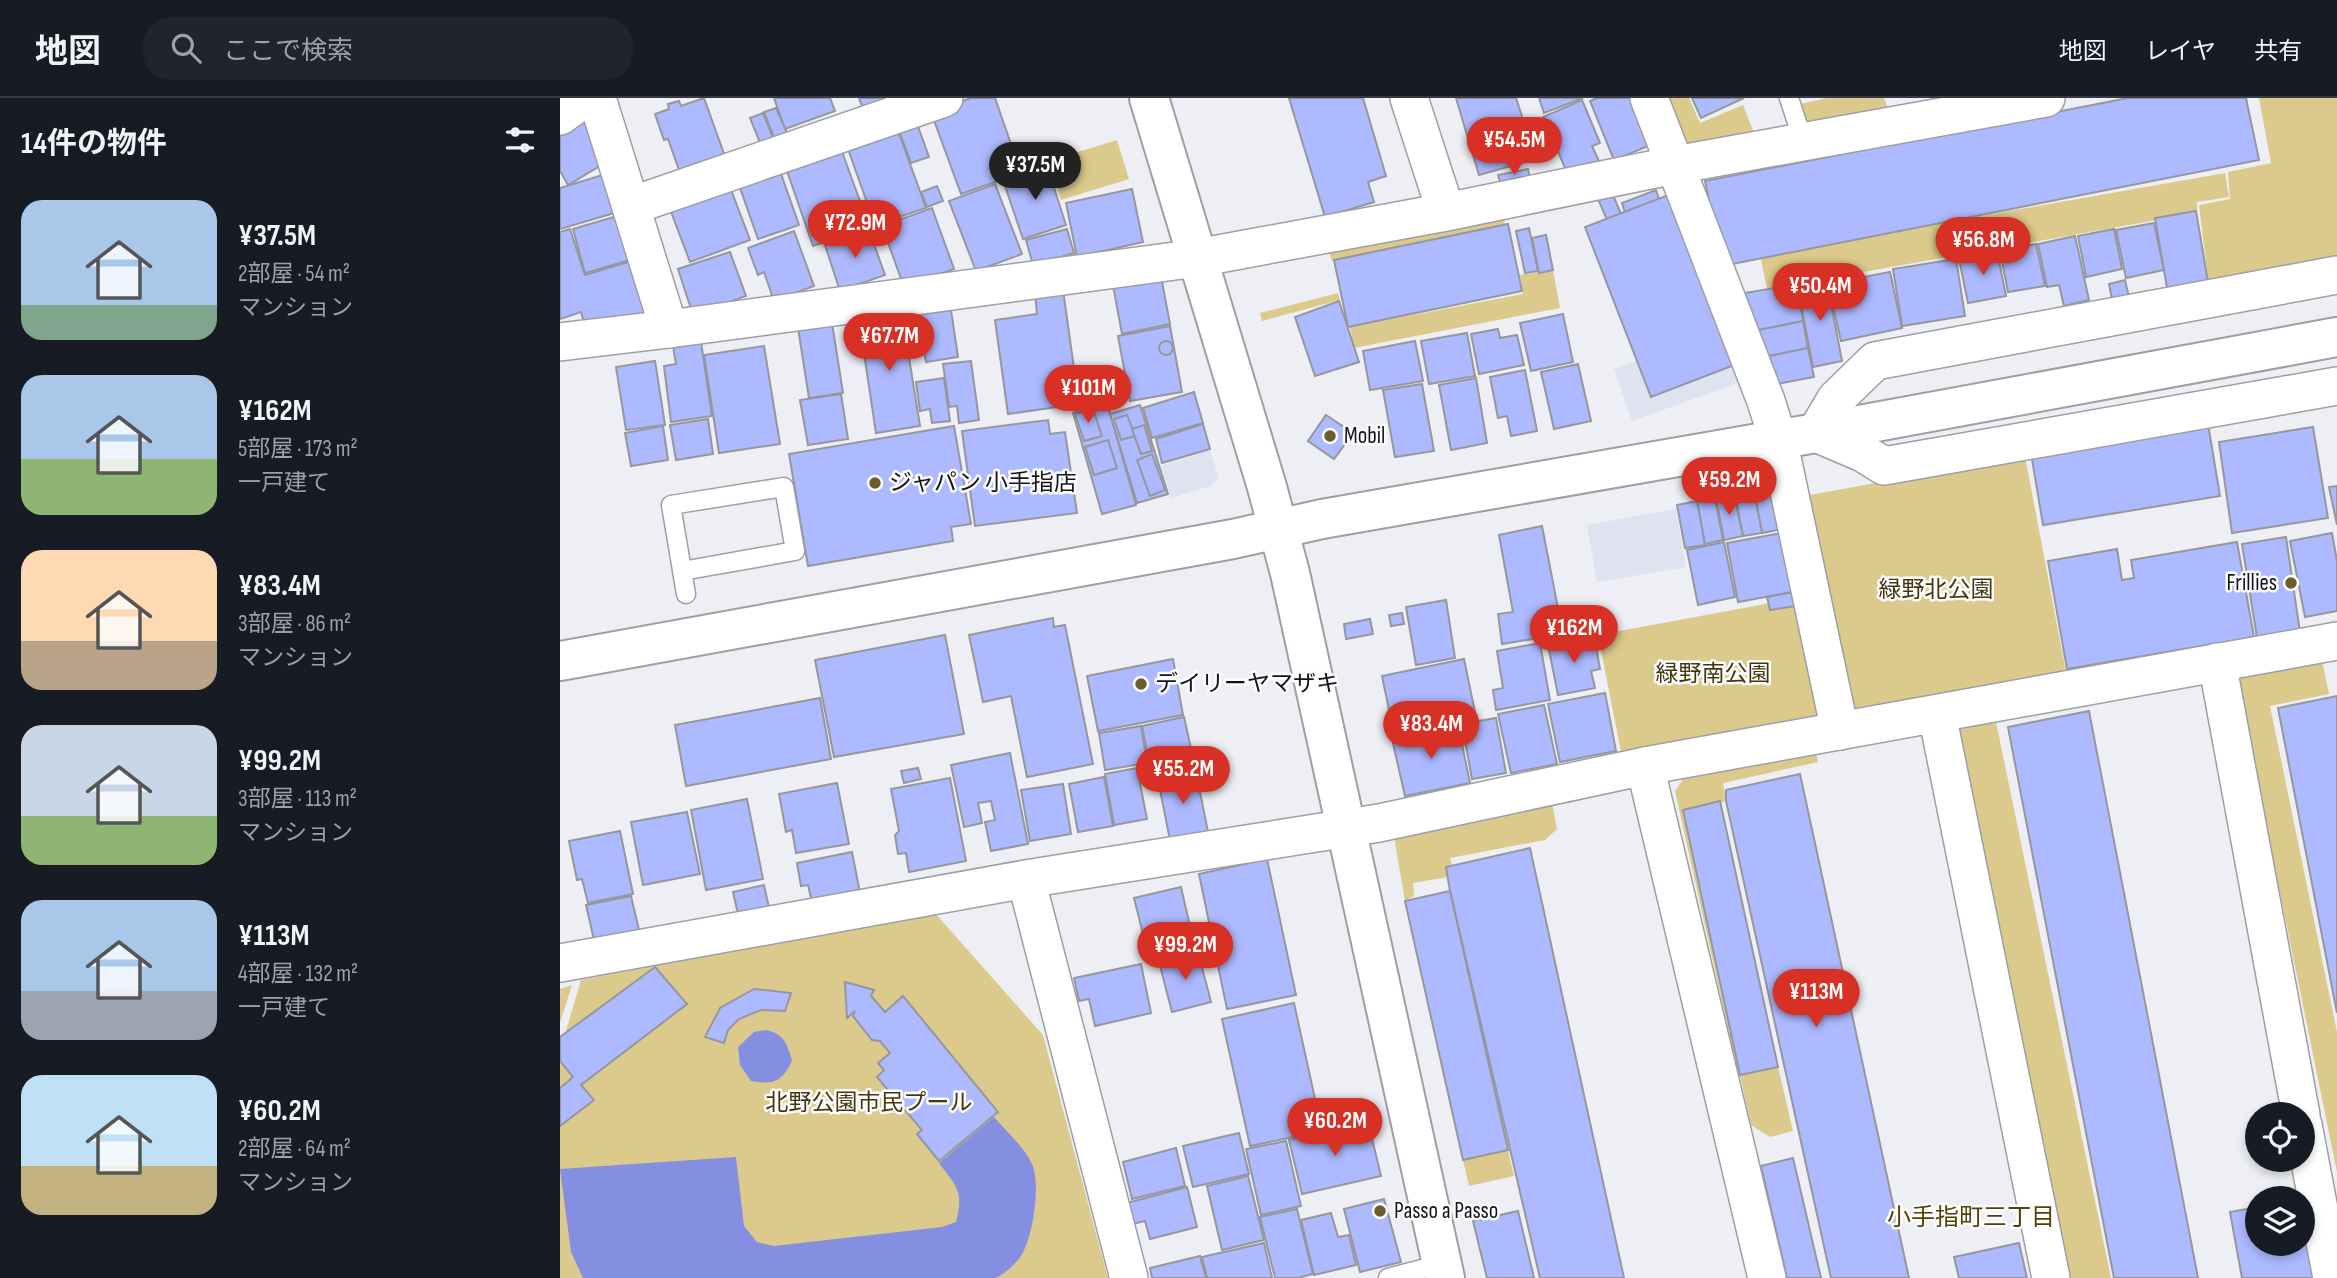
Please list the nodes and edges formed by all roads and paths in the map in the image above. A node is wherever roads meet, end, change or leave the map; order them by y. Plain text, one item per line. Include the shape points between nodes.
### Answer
1 (585, 98) edge
2 (597, 98) edge
3 (944, 98) edge
4 (1149, 98) edge
5 (1409, 98) edge
6 (1649, 98) edge
7 (1788, 98) edge
8 (2046, 98) edge
9 (1945, 107) edge
10 (560, 116) edge
11 (1804, 144) junction
12 (1675, 165) junction
13 (631, 206) junction
14 (1446, 212) junction
15 (1197, 258) junction
16 (2337, 275) edge
17 (669, 329) junction
18 (2337, 337) edge
19 (560, 342) edge
20 (2337, 386) edge
21 (1816, 433) junction
22 (1778, 439) junction
23 (1278, 529) junction
24 (682, 571) junction
25 (686, 594) dead end
26 (2337, 641) edge
27 (560, 661) edge
28 (2217, 662) junction
29 (1937, 714) junction
30 (1840, 732) junction
31 (1645, 766) junction
32 (1346, 828) junction
33 (1026, 879) junction
34 (561, 957) edge
35 (2299, 1102) edge
36 (2312, 1172) edge
37 (1443, 1271) edge
38 (1129, 1278) edge
39 (1388, 1278) edge
40 (1767, 1278) edge
41 (2051, 1278) edge
42 (2332, 1278) edge

1 - 10 street
2 - 13 street
3 - 13 street
4 - 15 street
5 - 14 street
6 - 12 street
7 - 11 lane
8 - 9 street
9 - 11 street
11 - 12 street
12 - 14 street
12 - 22 street
13 - 17 street
14 - 15 street
15 - 17 street
15 - 23 street
16 - 21 street via 1875,361 1836,399
17 - 19 street
18 - 21 street
20 - 21 street via 1884,466
21 - 22 street
22 - 23 street
22 - 30 street
23 - 27 street
23 - 32 street
24 - 24 lane via 671,505 784,486 795,551
24 - 25 lane
26 - 28 street
28 - 29 street
28 - 35 street
29 - 30 street
29 - 41 street
30 - 31 street
31 - 32 street
31 - 40 street
32 - 33 street
32 - 37 street
33 - 34 street
33 - 38 street
36 - 42 street
37 - 39 lane

